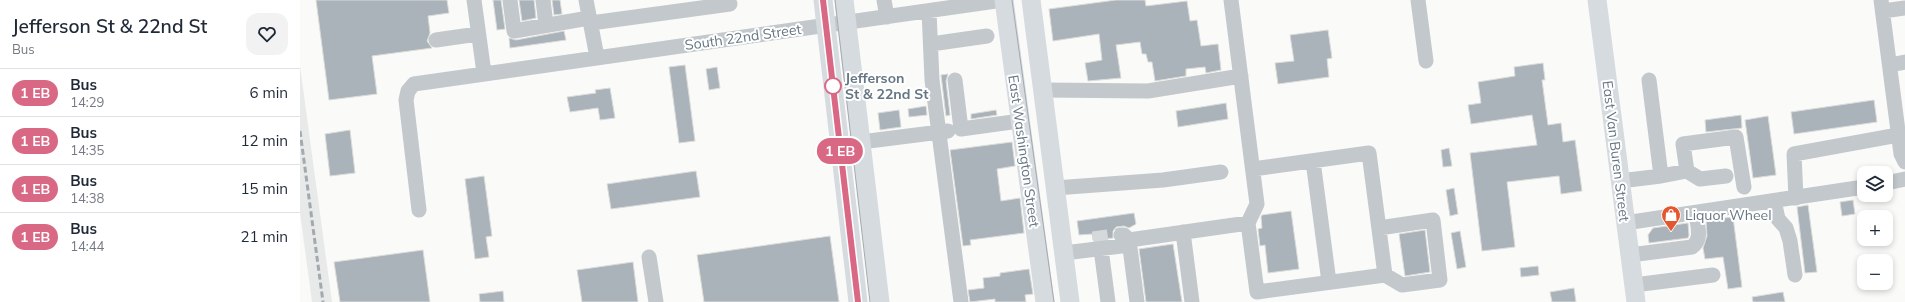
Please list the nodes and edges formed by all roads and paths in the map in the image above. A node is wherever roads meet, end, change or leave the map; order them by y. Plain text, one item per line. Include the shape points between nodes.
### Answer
1 (474, 0) edge
2 (510, 0) edge
3 (543, 0) edge
4 (586, 0) edge
5 (823, 0) edge
6 (844, 0) edge
7 (884, 0) edge
8 (1003, 0) edge
9 (1031, 0) edge
10 (1231, 0) edge
11 (1418, 0) edge
12 (1597, 0) edge
13 (730, 4) dead end
14 (1882, 6) edge
15 (932, 7) edge
16 (1905, 8) edge
17 (887, 17) junction
18 (590, 21) junction
19 (847, 23) junction
20 (546, 25) junction
21 (826, 26) junction
22 (478, 34) junction
23 (987, 36) dead end
24 (436, 40) dead end
25 (931, 44) junction
26 (597, 57) junction
27 (1426, 61) dead end
28 (1905, 62) edge
29 (1890, 65) junction
30 (484, 73) junction
31 (1241, 76) junction
32 (955, 80) dead end
33 (1648, 80) dead end
34 (1899, 88) edge
35 (1043, 90) junction
36 (1020, 121) junction
37 (961, 129) junction
38 (939, 132) junction
39 (1898, 135) junction
40 (861, 142) junction
41 (1313, 161) junction
42 (1905, 162) edge
43 (1253, 169) junction
44 (1687, 171) junction
45 (1221, 172) dead end
46 (1661, 176) junction
47 (1726, 176) dead end
48 (1905, 179) edge
49 (1620, 181) junction
50 (1893, 182) edge
51 (1744, 187) dead end
52 (1055, 188) junction
53 (1857, 188) edge
54 (1796, 198) junction
55 (1774, 201) junction
56 (419, 210) dead end
57 (1696, 213) junction
58 (1248, 223) junction
59 (1626, 223) junction
60 (1379, 228) junction
61 (1183, 232) junction
62 (1127, 240) junction
63 (1093, 246) junction
64 (1064, 253) junction
65 (1630, 255) junction
66 (649, 257) dead end
67 (1385, 275) junction
68 (1713, 275) dead end
69 (1795, 275) dead end
70 (1329, 282) junction
71 (1635, 294) edge
72 (1258, 297) edge
73 (656, 302) edge
74 (858, 302) edge
75 (880, 302) edge
76 (961, 302) edge
77 (1045, 302) edge
78 (1070, 302) edge
79 (1108, 302) edge
80 (1137, 302) edge
81 (1192, 302) edge

1 - 22 street
2 - 20 street via 514,31
3 - 20 street
4 - 18 street
5 - 21 main road
6 - 19 main road
7 - 17 street
8 - 15 street, South 22nd Street
8 - 36 main road, East Washington Street
9 - 35 main road, East Washington Street
10 - 31 street
11 - 27 street
12 - 49 main road, East Van Buren Street
13 - 18 street
14 - 16 street
14 - 29 street
15 - 17 street, South 22nd Street
15 - 25 street
17 - 19 street, South 22nd Street
18 - 20 street
18 - 26 street
19 - 21 street, South 22nd Street
19 - 40 main road
21 - 26 street, South 22nd Street
21 - 74 main road
22 - 24 street
22 - 30 street
23 - 25 street
25 - 38 street via 932,80
26 - 30 street, South 22nd Street
28 - 29 street
29 - 34 street
30 - 56 street, South 22nd Street via 414,84 408,91 406,100
31 - 35 street via 1148,91
31 - 43 street
32 - 37 street
33 - 46 street
34 - 39 street
35 - 52 main road, East Washington Street
36 - 37 street
36 - 77 main road, East Washington Street
37 - 38 street
38 - 40 street
38 - 76 street
39 - 42 street
39 - 54 street via 1794,154
40 - 75 main road
41 - 43 street
41 - 60 street via 1369,153
41 - 70 street
43 - 58 street via 1257,204
44 - 46 street
44 - 47 street via 1700,179
44 - 51 street via 1683,144 1736,137
45 - 52 street via 1162,180
46 - 49 street
48 - 50 street
49 - 59 main road, East Van Buren Street
52 - 64 main road, East Washington Street
52 - 77 main road, East Washington Street
53 - 54 street
54 - 55 street
55 - 57 street
55 - 69 street via 1778,219 1786,228 1790,241
57 - 59 street
57 - 65 street via 1699,238 1692,247
58 - 61 street
58 - 72 street
59 - 65 main road, East Van Buren Street
60 - 67 street
60 - 67 street via 1433,220 1440,280 1402,285
61 - 62 street
61 - 81 street
62 - 63 street
62 - 80 street
63 - 64 street
63 - 79 street
64 - 78 main road, East Washington Street
65 - 71 main road, East Van Buren Street
66 - 73 street
67 - 70 street
68 - 71 street
70 - 72 street

